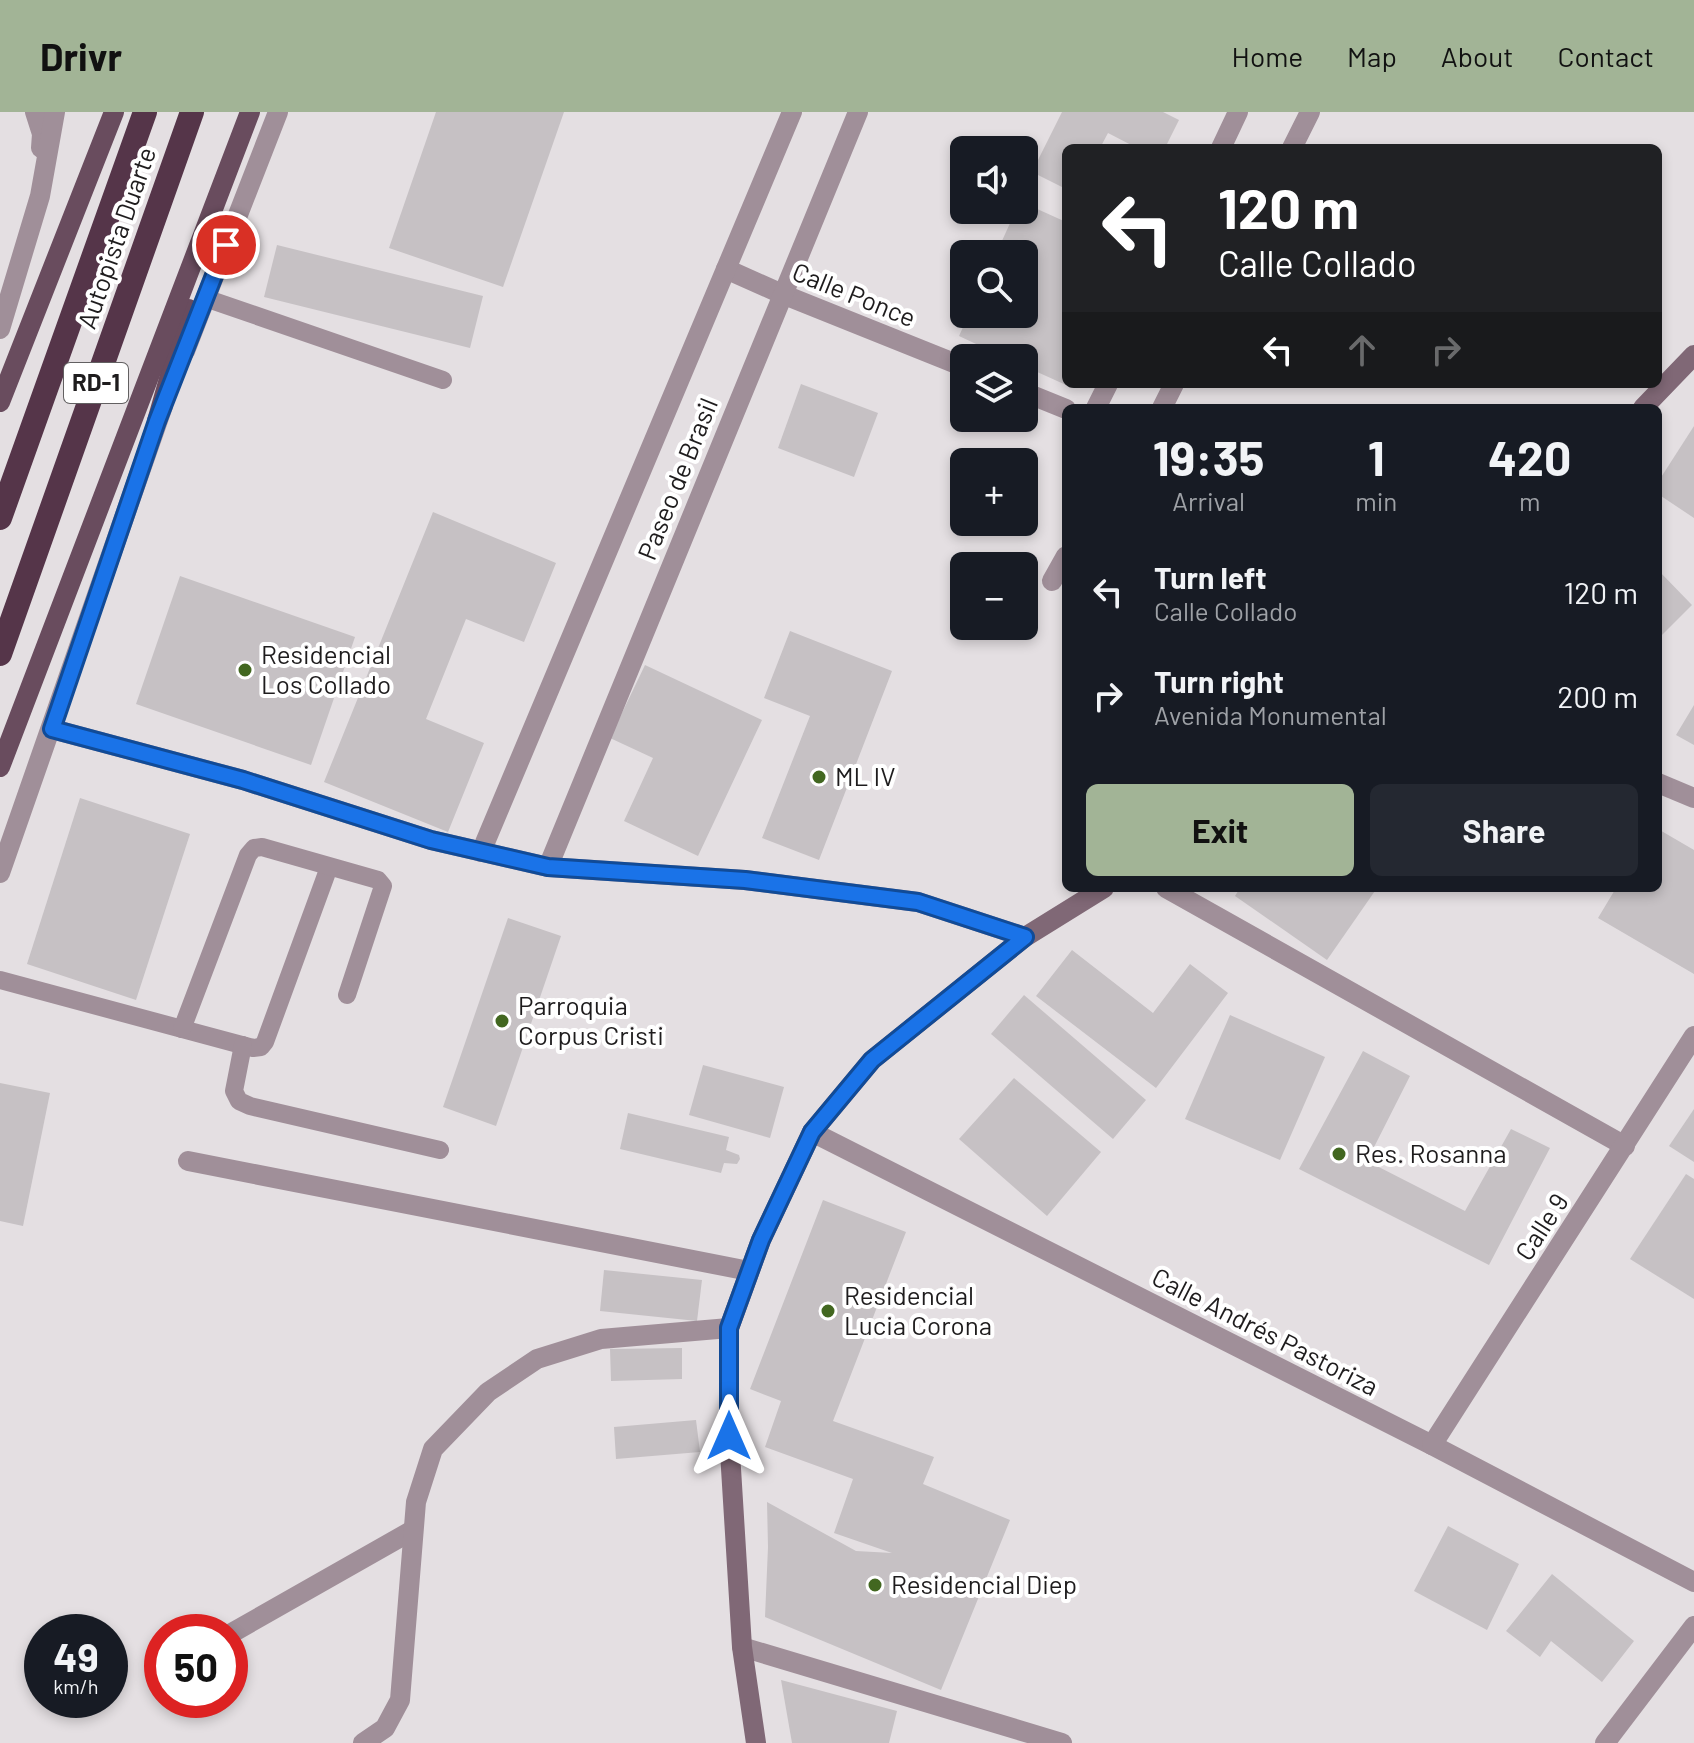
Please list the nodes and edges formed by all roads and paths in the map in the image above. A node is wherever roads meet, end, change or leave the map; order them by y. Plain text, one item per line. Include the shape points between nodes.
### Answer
1 (35, 112) edge
2 (55, 112) edge
3 (114, 112) edge
4 (145, 112) edge
5 (192, 112) edge
6 (250, 112) edge
7 (278, 112) edge
8 (792, 112) edge
9 (858, 112) edge
10 (1238, 112) edge
11 (1310, 112) edge
12 (1223, 144) edge
13 (1294, 144) edge
14 (223, 187) junction
15 (40, 196) junction
16 (726, 269) junction
17 (782, 294) junction
18 (205, 298) junction
19 (0, 329) edge
20 (1694, 355) edge
21 (950, 361) edge
22 (443, 380) dead end
23 (1038, 398) edge
24 (0, 402) edge
25 (1647, 404) edge
26 (1062, 407) edge
27 (157, 421) junction
28 (0, 518) edge
29 (1062, 563) edge
30 (1052, 581) dead end
31 (0, 654) edge
32 (52, 729) junction
33 (0, 767) edge
34 (1662, 785) edge
35 (1694, 798) edge
36 (481, 852) junction
37 (329, 867) junction
38 (548, 867) junction
39 (0, 873) edge
40 (1098, 892) edge
41 (1173, 892) edge
42 (1025, 937) junction
43 (0, 980) edge
44 (347, 995) dead end
45 (182, 1029) junction
46 (1694, 1036) edge
47 (243, 1045) junction
48 (812, 1132) junction
49 (1625, 1146) junction
50 (440, 1150) dead end
51 (188, 1161) dead end
52 (749, 1271) junction
53 (729, 1328) junction
54 (1432, 1445) junction
55 (413, 1530) junction
56 (1694, 1582) edge
57 (248, 1624) edge
58 (1694, 1626) edge
59 (742, 1647) junction
60 (363, 1743) edge
61 (756, 1743) edge
62 (1062, 1743) edge
63 (1605, 1743) edge

1 - 15 street via 42,134
2 - 15 street
3 - 24 main road, Autopista Duarte
4 - 28 highway, Autopista Duarte / RD-1
5 - 31 highway, Autopista Duarte / RD-1
6 - 14 main road
7 - 18 street
8 - 16 street, Paseo de Brasil
9 - 17 street, Paseo de Brasil
10 - 12 street
11 - 13 street
14 - 27 main road
14 - 33 main road
15 - 19 street
16 - 17 street, Calle Ponce
16 - 36 street, Paseo de Brasil
17 - 21 street, Calle Ponce
17 - 38 street, Paseo de Brasil
18 - 22 lane
18 - 27 street
20 - 25 main road
23 - 26 street
27 - 32 street
29 - 30 street
32 - 36 street
32 - 39 street
34 - 35 street
36 - 38 street
37 - 44 lane via 378,880 383,886
37 - 45 lane via 254,848
37 - 47 lane via 265,1042 261,1047
38 - 42 street via 745,880 918,902
40 - 42 main road
41 - 49 street
42 - 48 main road via 872,1060
43 - 45 lane
45 - 47 lane
46 - 49 street, Calle 9
47 - 50 lane via 234,1091 239,1101
48 - 52 main road
48 - 54 street, Calle Andrés Pastoriza
49 - 54 street, Calle 9
51 - 52 street
52 - 53 main road
53 - 55 street via 601,1339 537,1359 488,1392 433,1449
53 - 59 main road via 729,1436
54 - 56 street, Calle Andrés Pastoriza
55 - 57 street
55 - 60 street via 400,1700 385,1728
58 - 63 street
59 - 61 main road
59 - 62 street

